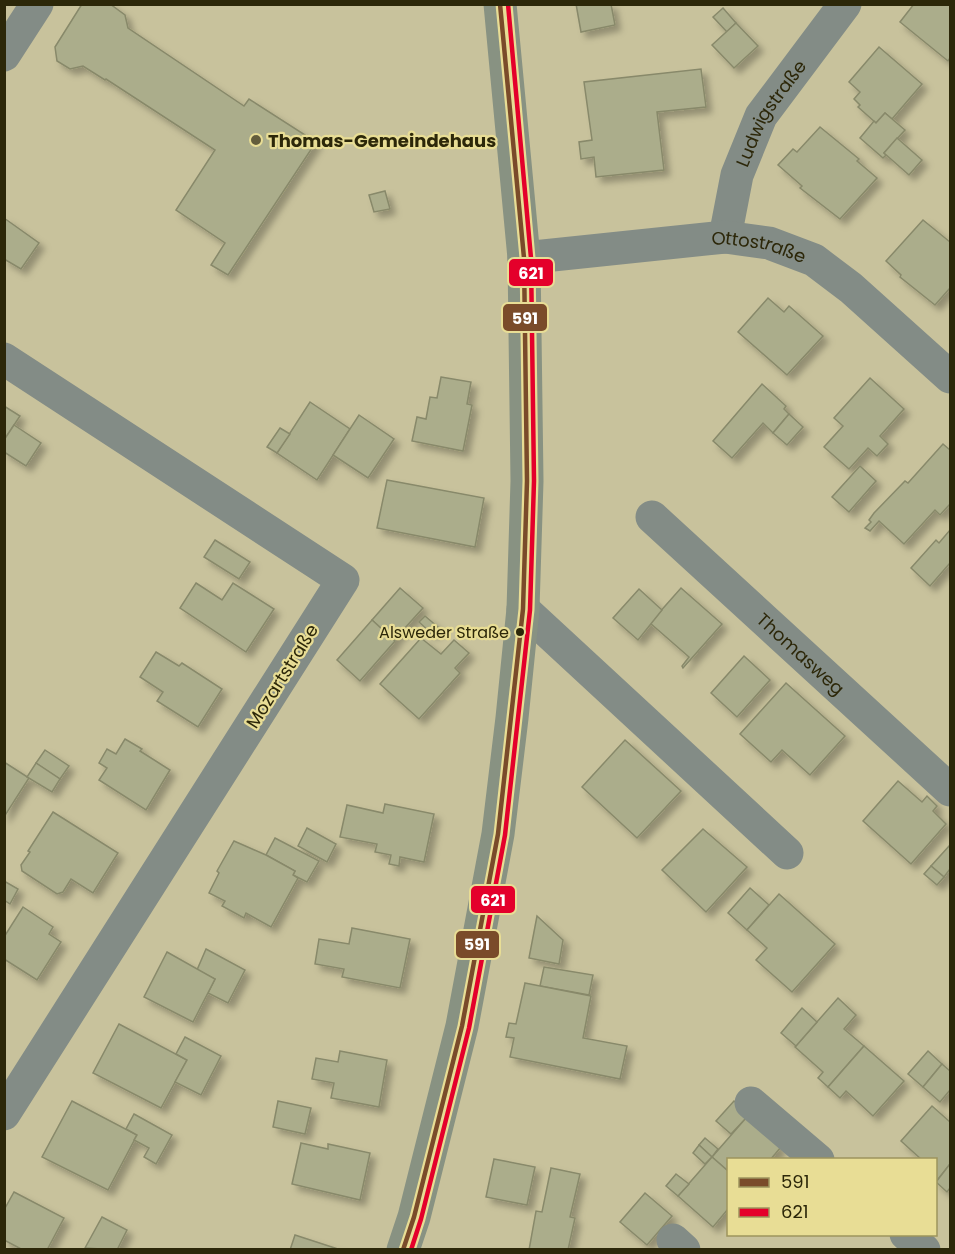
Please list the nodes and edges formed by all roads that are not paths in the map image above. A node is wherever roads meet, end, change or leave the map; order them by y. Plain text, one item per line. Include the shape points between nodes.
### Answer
1 (37, 4) edge
2 (500, 4) edge
3 (845, 4) edge
4 (4, 55) edge
5 (725, 237) junction
6 (524, 258) junction
7 (4, 359) edge
8 (951, 377) edge
9 (652, 517) dead end
10 (523, 609) junction
11 (951, 790) edge
12 (787, 853) dead end
13 (751, 1103) dead end
14 (4, 1114) edge
15 (816, 1158) edge
16 (908, 1236) edge
17 (403, 1250) edge
18 (924, 1250) edge

1 - 4 street
2 - 6 street
3 - 5 street, Ludwigstraße via 761,116 737,175
5 - 6 street, Ottostraße
5 - 8 street, Ottostraße via 769,243 814,260
6 - 10 street via 527,481
7 - 14 street, Mozartstraße via 343,580
9 - 11 street, Thomasweg
10 - 12 street
10 - 17 street via 498,834 462,1026
13 - 15 street
16 - 18 street

